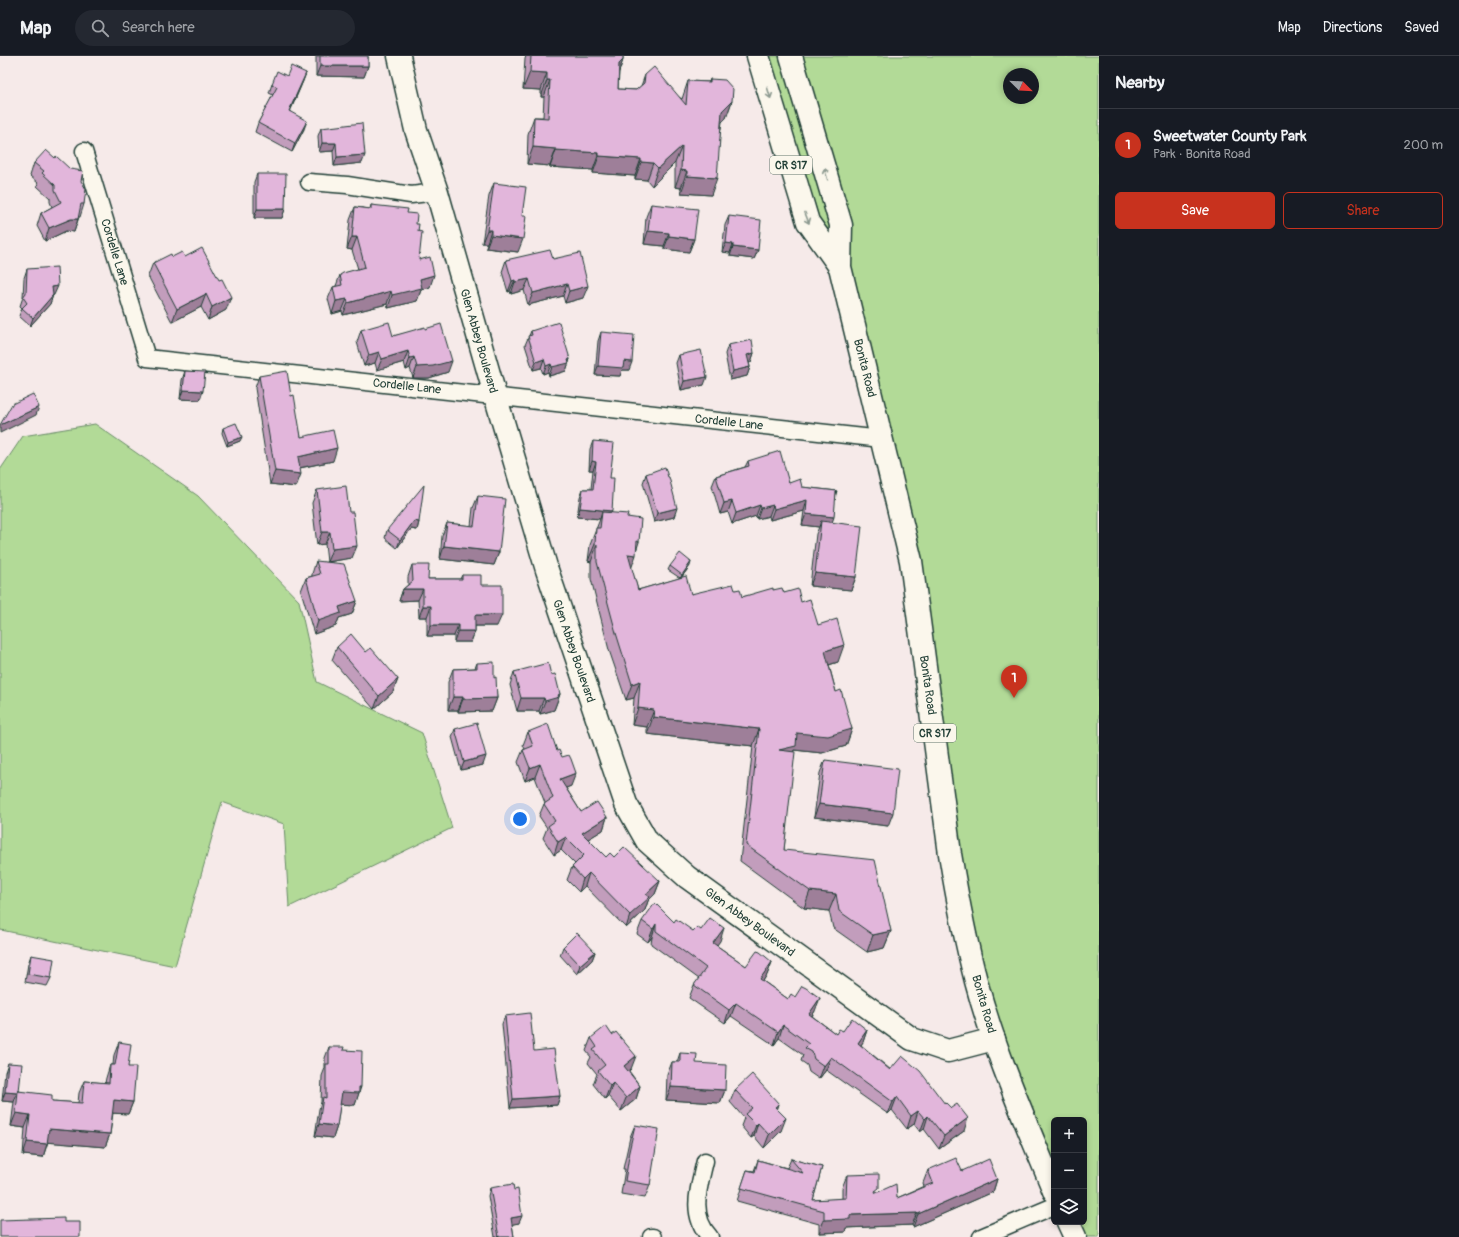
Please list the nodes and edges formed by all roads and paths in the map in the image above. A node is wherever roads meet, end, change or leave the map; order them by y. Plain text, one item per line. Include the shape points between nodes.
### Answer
1 (399, 56) edge
2 (758, 56) edge
3 (791, 56) edge
4 (84, 151) dead end
5 (309, 182) dead end
6 (437, 192) junction
7 (840, 267) junction
8 (495, 395) junction
9 (882, 439) junction
10 (994, 1040) junction
11 (705, 1161) dead end
12 (1053, 1189) edge
13 (1051, 1207) edge
14 (1069, 1225) edge
15 (710, 1237) edge
16 (981, 1237) edge
17 (1075, 1237) edge

1 - 6 main road, Glen Abbey Boulevard via 416,130
2 -> 7 main road, Bonita Road / CR S17 via 808,222
7 -> 3 main road, Bonita Road / CR S17 via 841,225
4 - 8 street, Cordelle Lane via 147,358
5 - 6 street via 411,195
6 - 8 main road, Glen Abbey Boulevard
7 - 9 main road, Bonita Road / CR S17
8 - 9 street, Cordelle Lane
8 - 10 main road, Glen Abbey Boulevard via 549,575 626,804 647,841 687,877 912,1039 948,1051
9 - 10 main road, Bonita Road / CR S17 via 911,561 957,896 976,982
10 - 12 main road, Bonita Road / CR S17
11 - 15 street via 696,1201 703,1230
13 - 16 street
14 - 17 main road

